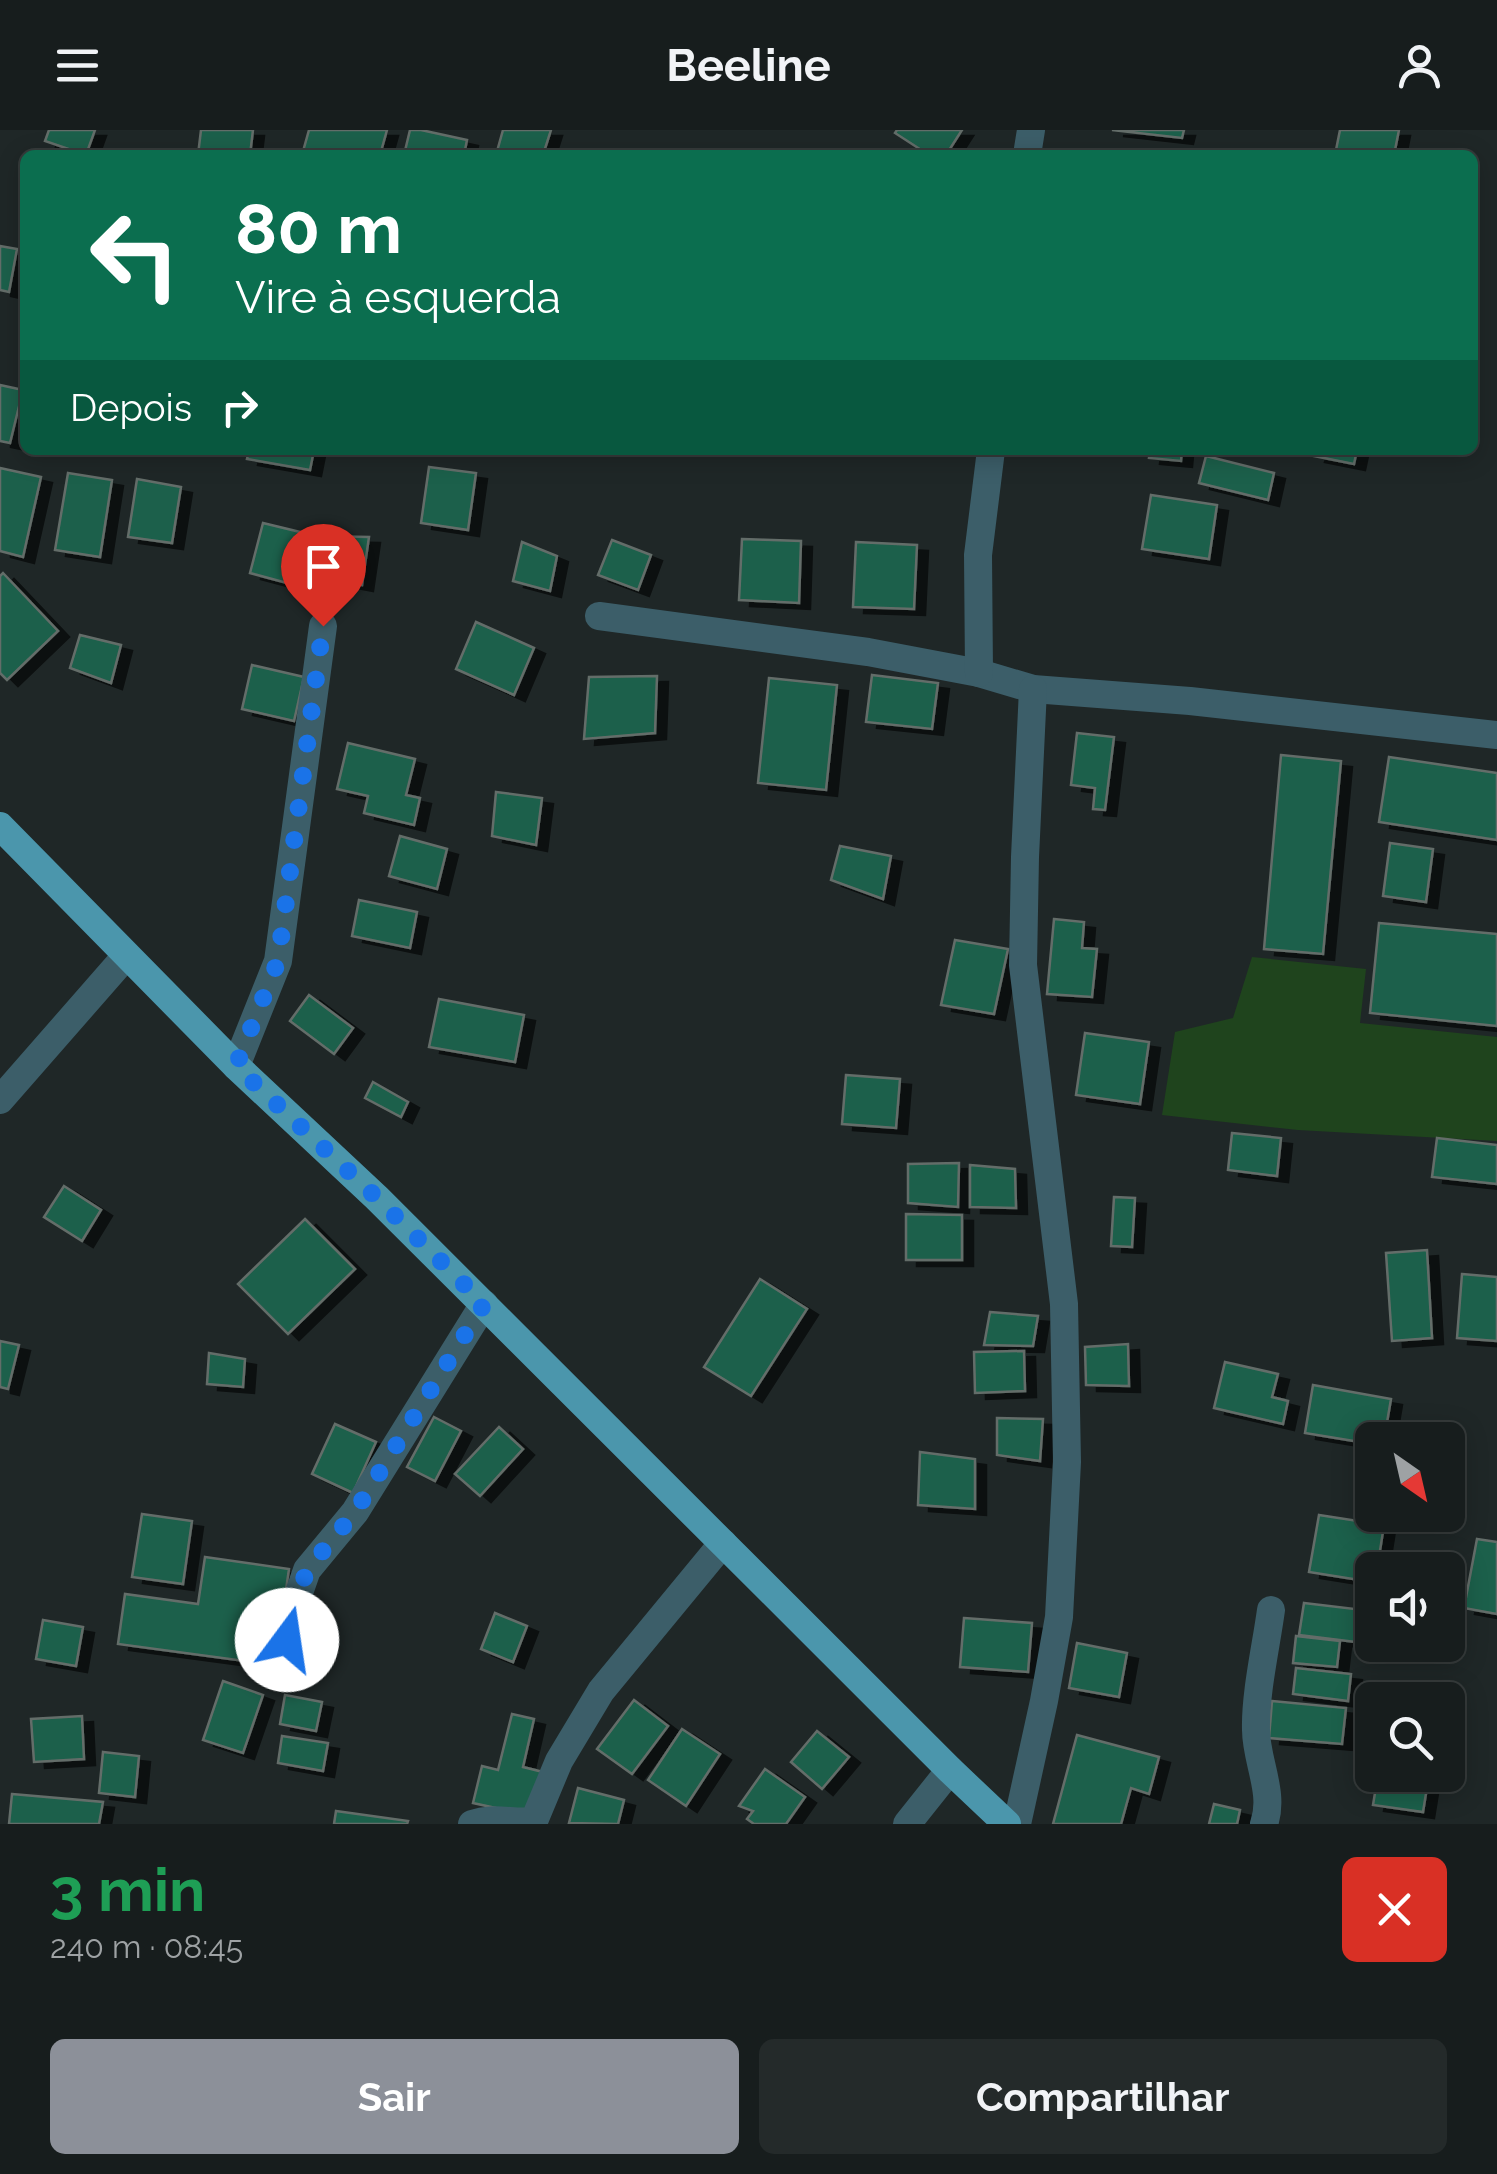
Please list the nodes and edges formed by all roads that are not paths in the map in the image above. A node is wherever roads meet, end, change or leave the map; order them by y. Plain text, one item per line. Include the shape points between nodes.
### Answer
1 (990, 455) edge
2 (599, 616) dead end
3 (323, 626) dead end
4 (979, 673) junction
5 (1033, 688) junction
6 (1497, 735) edge
7 (0, 826) edge
8 (126, 956) junction
9 (236, 1066) junction
10 (0, 1100) edge
11 (484, 1304) junction
12 (723, 1542) junction
13 (1271, 1610) dead end
14 (281, 1669) dead end
15 (950, 1770) junction
16 (472, 1824) edge
17 (908, 1824) edge
18 (1007, 1824) edge
19 (1017, 1824) edge
20 (1264, 1824) edge

1 - 4 street via 978,556
2 - 4 street
3 - 9 street via 278,961
4 - 5 street
5 - 6 street
5 - 19 street via 1024,965 1064,1304 1066,1462 1059,1617
7 - 8 main road
8 - 9 main road
8 - 10 street
9 - 11 main road
11 - 12 main road
11 - 14 street via 355,1512 307,1570
12 - 15 main road
12 - 16 street via 601,1692 559,1761 534,1821
13 - 20 street via 1256,1726 1268,1804
15 - 17 street
15 - 18 main road

